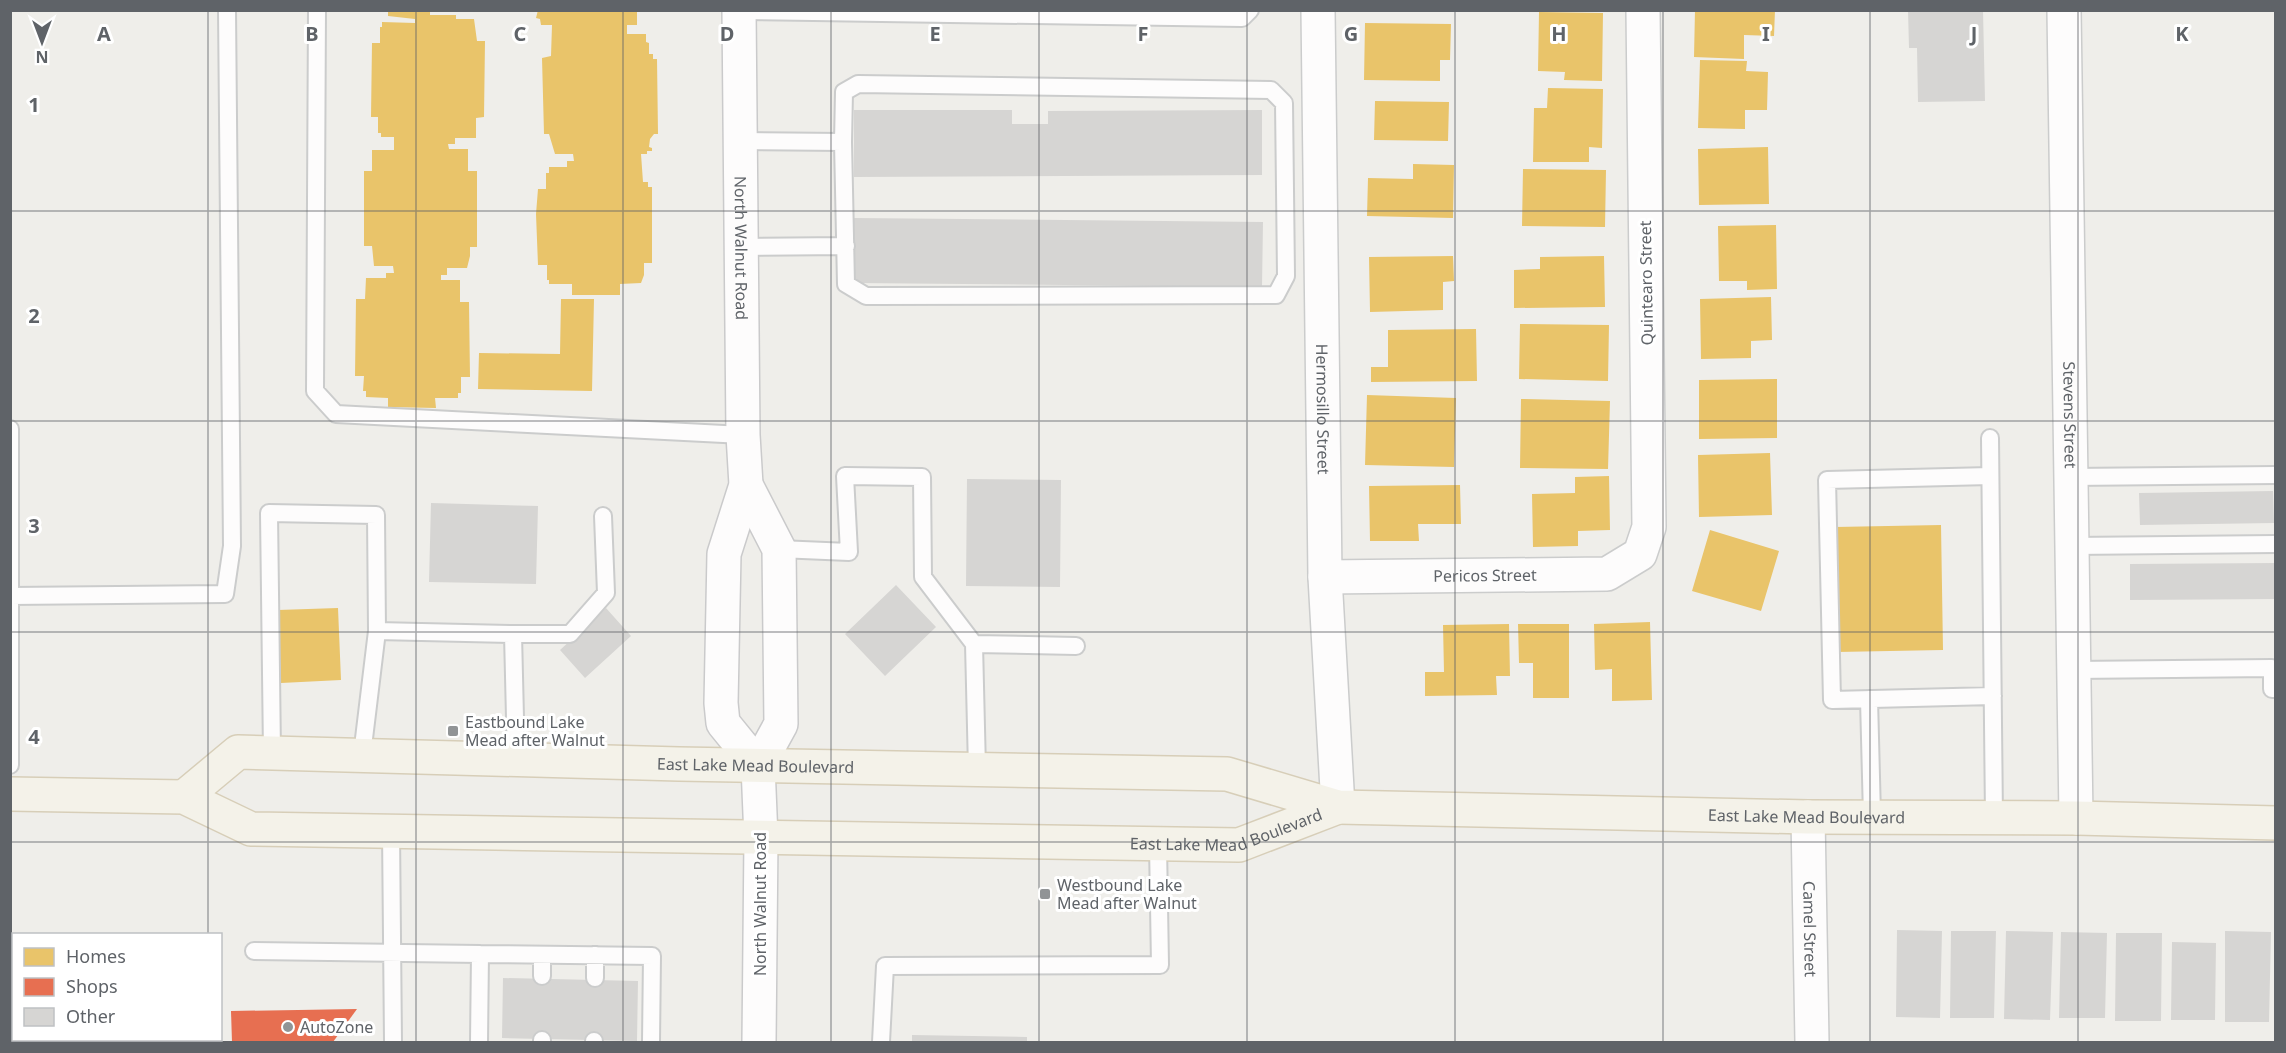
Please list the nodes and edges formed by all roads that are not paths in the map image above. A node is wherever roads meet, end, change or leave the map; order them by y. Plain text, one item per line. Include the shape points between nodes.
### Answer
1 (227, 10) edge
2 (317, 10) edge
3 (1250, 10) edge
4 (1318, 10) edge
5 (1643, 10) edge
6 (2064, 10) edge
7 (739, 11) edge
8 (740, 141) junction
9 (843, 142) junction
10 (846, 246) junction
11 (741, 247) junction
12 (10, 429) edge
13 (743, 435) junction
14 (1990, 438) dead end
15 (2276, 475) edge
16 (1990, 476) junction
17 (2071, 477) junction
18 (746, 485) junction
19 (603, 516) dead end
20 (2276, 544) edge
21 (2072, 546) junction
22 (780, 549) junction
23 (1640, 554) joint
24 (1325, 577) junction
25 (11, 596) edge
26 (377, 631) junction
27 (513, 634) junction
28 (974, 644) junction
29 (1076, 646) dead end
30 (2074, 670) junction
31 (2276, 689) edge
32 (1993, 696) junction
33 (1869, 699) junction
34 (272, 753) junction
35 (362, 755) junction
36 (516, 760) junction
37 (10, 765) edge
38 (758, 766) junction
39 (977, 769) junction
40 (10, 794) edge
41 (184, 797) junction
42 (1338, 807) junction
43 (1872, 816) junction
44 (1808, 817) junction
45 (1994, 818) junction
46 (2076, 818) junction
47 (2276, 823) edge
48 (392, 831) junction
49 (760, 838) junction
50 (1158, 844) junction
51 (254, 951) dead end
52 (392, 953) junction
53 (480, 954) junction
54 (542, 955) junction
55 (595, 955) junction
56 (542, 976) dead end
57 (595, 978) dead end
58 (393, 1042) edge
59 (479, 1042) edge
60 (651, 1042) edge
61 (759, 1042) edge
62 (881, 1042) edge
63 (1812, 1042) edge

1 - 25 lane via 232,546 225,594
2 - 13 lane via 315,391 336,414
3 - 7 lane via 1242,18
4 - 24 street, Hermosillo Street
5 - 23 street, Quintearo Street via 1649,527
6 - 17 street, Stevens Street
7 - 8 street, North Walnut Road
8 - 9 lane
8 - 11 street, North Walnut Road
9 - 10 lane
9 - 10 lane via 844,92 858,84 1272,90 1284,103 1286,276 1276,295 866,296 846,284
10 - 11 lane
11 - 13 street, North Walnut Road
12 - 25 lane
13 - 18 street, North Walnut Road
14 - 16 lane
15 - 17 lane
16 - 32 lane
16 - 33 lane via 1827,480 1832,700
17 - 21 street, Stevens Street
18 - 22 street, North Walnut Road
18 - 38 street, North Walnut Road via 724,554 721,703 723,723
19 - 27 lane via 606,593 570,634
20 - 21 lane
21 - 30 street, Stevens Street
22 - 28 lane via 849,552 845,476 922,477 923,577
22 - 38 street, North Walnut Road via 781,724
23 - 24 street, Pericos Street via 1607,574
24 - 42 street, Hermosillo Street
25 - 37 lane
26 - 27 lane
26 - 34 lane via 376,515 269,513
26 - 35 lane
27 - 36 lane
28 - 29 lane
28 - 39 lane
30 - 31 lane via 2272,668 2272,689
30 - 46 street, Stevens Street
32 - 33 lane
32 - 45 lane
33 - 43 lane
34 - 35 main road, East Lake Mead Boulevard
34 - 41 main road, East Lake Mead Boulevard via 238,752
35 - 36 main road, East Lake Mead Boulevard
36 - 38 main road, East Lake Mead Boulevard
38 - 39 main road, East Lake Mead Boulevard
38 - 49 street, North Walnut Road
39 - 42 main road, East Lake Mead Boulevard via 1227,774
40 - 41 main road, East Lake Mead Boulevard
41 - 48 main road, East Lake Mead Boulevard via 250,829
42 - 44 main road, East Lake Mead Boulevard
42 - 50 main road, East Lake Mead Boulevard via 1239,845
43 - 44 main road, East Lake Mead Boulevard
43 - 45 main road, East Lake Mead Boulevard
44 - 63 street, Camel Street
45 - 46 main road, East Lake Mead Boulevard
46 - 47 main road, East Lake Mead Boulevard
48 - 49 main road, East Lake Mead Boulevard
48 - 52 lane
49 - 50 main road, East Lake Mead Boulevard
49 - 61 street, North Walnut Road
50 - 62 lane via 1160,965 885,966
51 - 52 lane
52 - 53 lane
52 - 58 lane
53 - 54 lane
53 - 59 lane
54 - 55 lane
54 - 56 lane
55 - 57 lane
55 - 60 lane via 651,956

